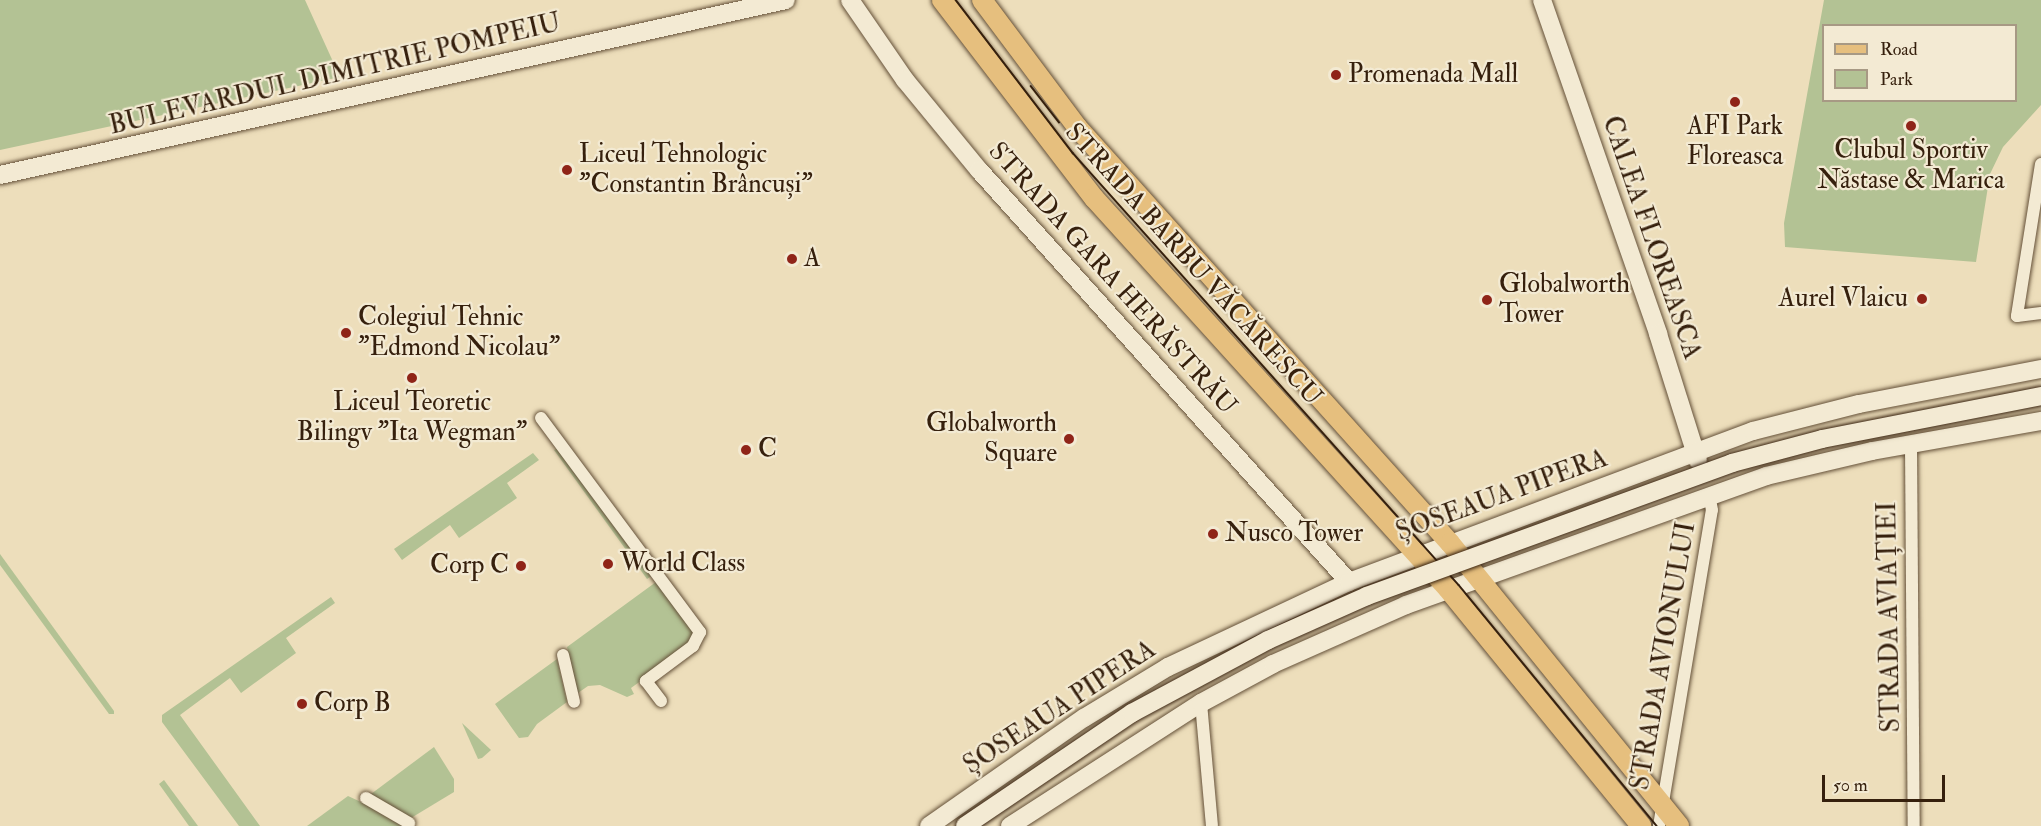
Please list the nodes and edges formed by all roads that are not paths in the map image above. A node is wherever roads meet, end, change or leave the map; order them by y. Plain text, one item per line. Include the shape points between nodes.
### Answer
1 (786, 0) edge
2 (850, 0) edge
3 (942, 0) edge
4 (982, 0) edge
5 (1542, 0) edge
6 (2041, 164) edge
7 (0, 175) edge
8 (2041, 313) edge
9 (2041, 369) edge
10 (2041, 396) edge
11 (541, 418) dead end
12 (2041, 421) edge
13 (1911, 444) junction
14 (1695, 451) junction
15 (1709, 494) junction
16 (1450, 543) junction
17 (1417, 555) junction
18 (1479, 578) junction
19 (1349, 582) junction
20 (1448, 589) junction
21 (563, 655) dead end
22 (661, 701) dead end
23 (574, 702) dead end
24 (1202, 703) junction
25 (366, 798) dead end
26 (1661, 803) junction
27 (409, 823) dead end
28 (929, 826) edge
29 (965, 826) edge
30 (1010, 826) edge
31 (1212, 826) edge
32 (1641, 826) edge
33 (1659, 826) edge
34 (1679, 826) edge
35 (1914, 826) edge

1 - 7 main road, BULEVARDUL DIMITRIE POMPEIU
2 - 19 main road, STRADA GARA HERĂSTRĂU via 918,97 994,188
3 - 17 main road, STRADA BARBU VĂCĂRESCU via 1094,198
4 - 16 main road, STRADA BARBU VĂCĂRESCU via 1109,164
5 - 14 main road, CALEA FLOREASCA
6 - 8 street via 2017,316
9 - 14 main road, ȘOSEAUA PIPERA via 1786,421
10 - 29 main road, bridge via 1822,439 1732,463 1367,596 1258,645 1132,713
11 - 22 street via 700,632 693,646 646,681
12 - 13 main road
13 - 15 main road via 1793,469
13 - 35 street, STRADA AVIAȚIEI
14 - 15 main road, CALEA FLOREASCA
14 - 16 main road, ȘOSEAUA PIPERA
15 - 18 main road
15 - 26 street, STRADA AVIONULUI via 1712,510
16 - 17 main road, ȘOSEAUA PIPERA
16 - 18 main road, STRADA BARBU VĂCĂRESCU
17 - 19 main road, ȘOSEAUA PIPERA
17 - 20 main road, STRADA BARBU VĂCĂRESCU
18 - 20 main road
18 - 26 main road, STRADA BARBU VĂCĂRESCU
19 - 28 main road, ȘOSEAUA PIPERA via 1168,667 1084,718
20 - 24 main road via 1356,626
20 - 32 main road, STRADA BARBU VĂCĂRESCU
21 - 23 street
24 - 30 main road
24 - 31 street
25 - 27 street
26 - 33 street, STRADA AVIONULUI
26 - 34 main road, STRADA BARBU VĂCĂRESCU

